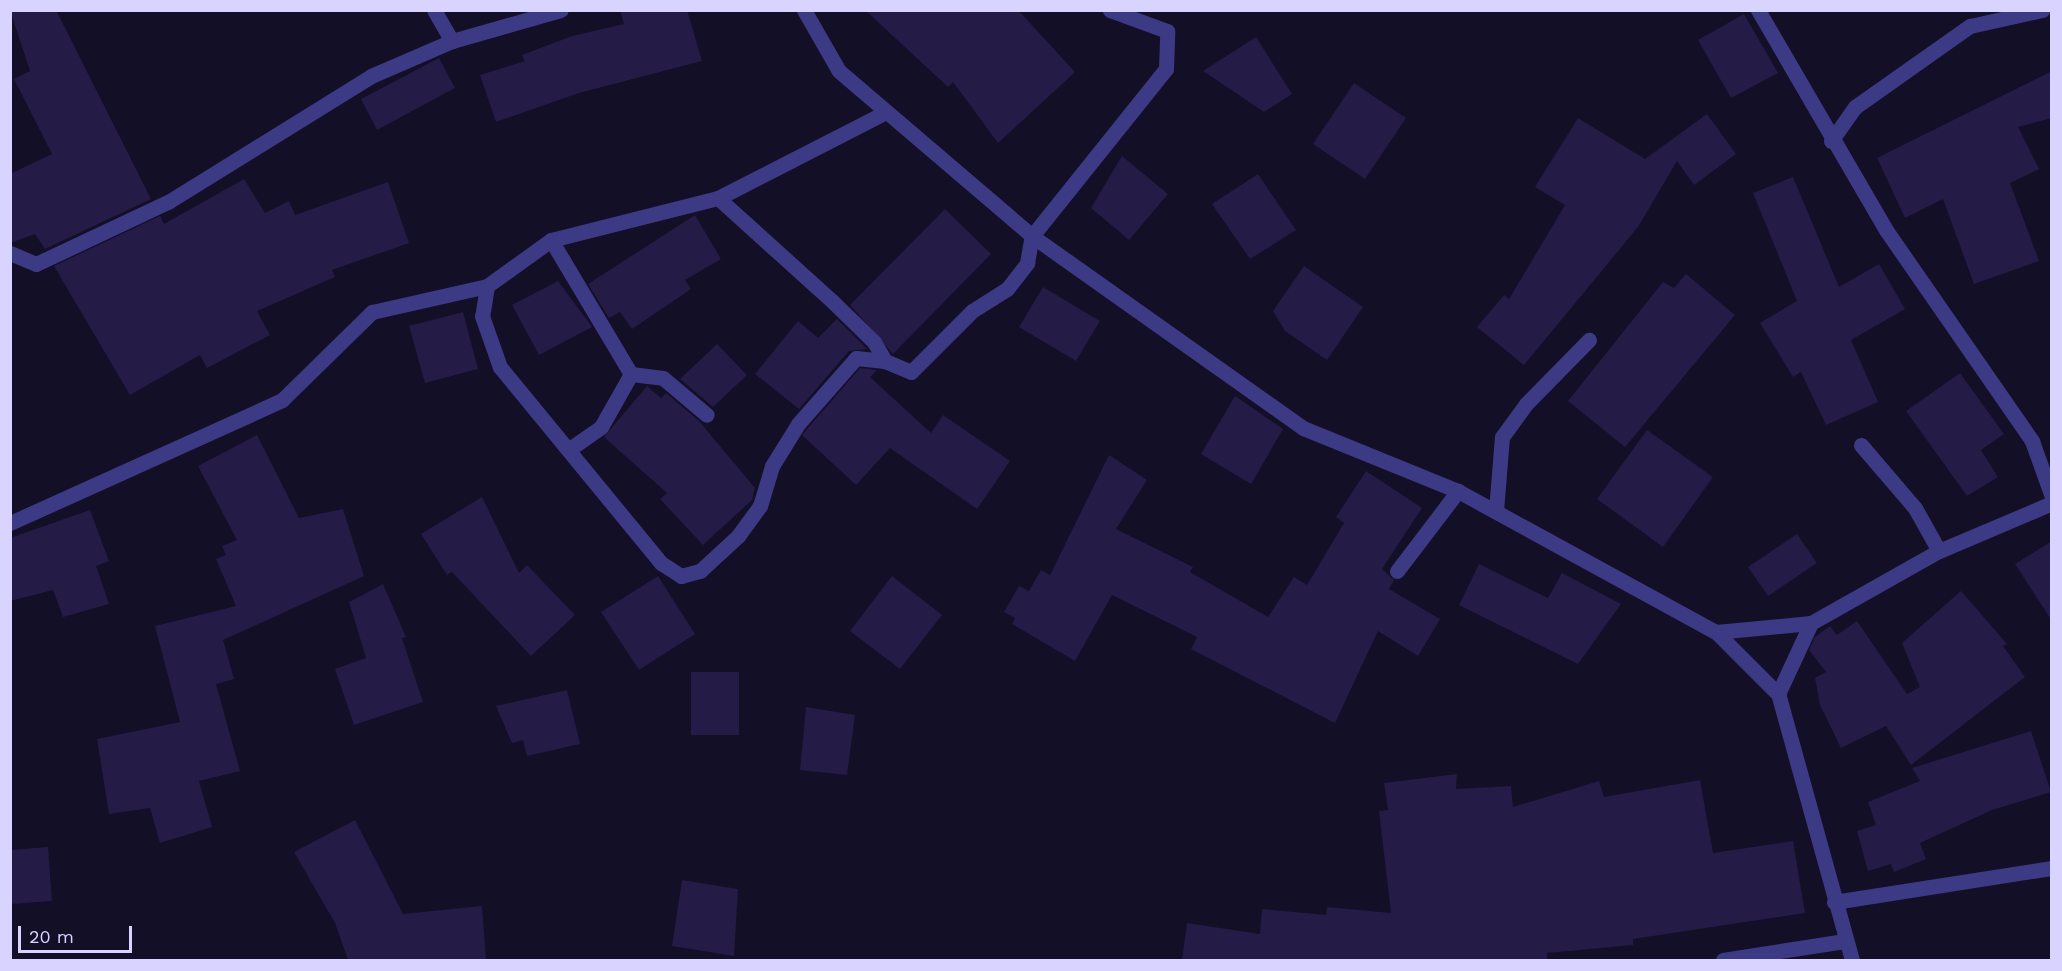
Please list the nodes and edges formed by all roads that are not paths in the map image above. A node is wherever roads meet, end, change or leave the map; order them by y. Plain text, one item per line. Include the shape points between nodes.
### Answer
1 (434, 10) edge
2 (561, 10) edge
3 (804, 10) edge
4 (1110, 10) edge
5 (1758, 10) edge
6 (2042, 10) edge
7 (452, 41) junction
8 (886, 112) junction
9 (1831, 141) junction
10 (718, 198) junction
11 (1032, 236) junction
12 (551, 240) junction
13 (10, 253) edge
14 (487, 286) junction
15 (1589, 340) dead end
16 (885, 361) junction
17 (631, 374) junction
18 (707, 415) dead end
19 (1861, 445) dead end
20 (572, 448) junction
21 (1458, 491) junction
22 (2052, 497) edge
23 (2052, 503) edge
24 (1496, 511) junction
25 (10, 523) edge
26 (1939, 551) junction
27 (1397, 571) dead end
28 (1811, 623) junction
29 (1716, 632) junction
30 (1778, 694) junction
31 (2052, 868) edge
32 (1834, 902) junction
33 (1845, 941) junction
34 (1723, 960) edge
35 (1852, 960) edge

1 - 7 street
2 - 7 street
3 - 8 street via 839,71
4 - 11 street via 1167,31 1166,69
5 - 9 street via 1780,41
6 - 9 street via 1970,26 1855,107
7 - 13 street via 371,76 168,202 36,264
8 - 10 street
8 - 11 street
9 - 22 street via 2032,441
10 - 12 street
10 - 16 street via 832,301 874,342
11 - 16 street via 1027,263 1007,289 972,310 911,372
11 - 21 street via 1303,428
12 - 14 street
12 - 17 street
14 - 20 street via 482,316 500,367
14 - 25 street via 372,312 282,400
15 - 24 street via 1526,404 1503,437
16 - 20 street via 856,358 798,424 772,466 760,506 738,536 700,571 681,576 661,563
17 - 18 street via 663,378
17 - 20 street via 601,427
19 - 26 street via 1915,508
21 - 24 street
21 - 27 street
23 - 26 street
24 - 29 street
26 - 28 street
28 - 29 street
28 - 30 street
29 - 30 street
30 - 32 street
31 - 32 street
32 - 33 street
33 - 34 street
33 - 35 street

